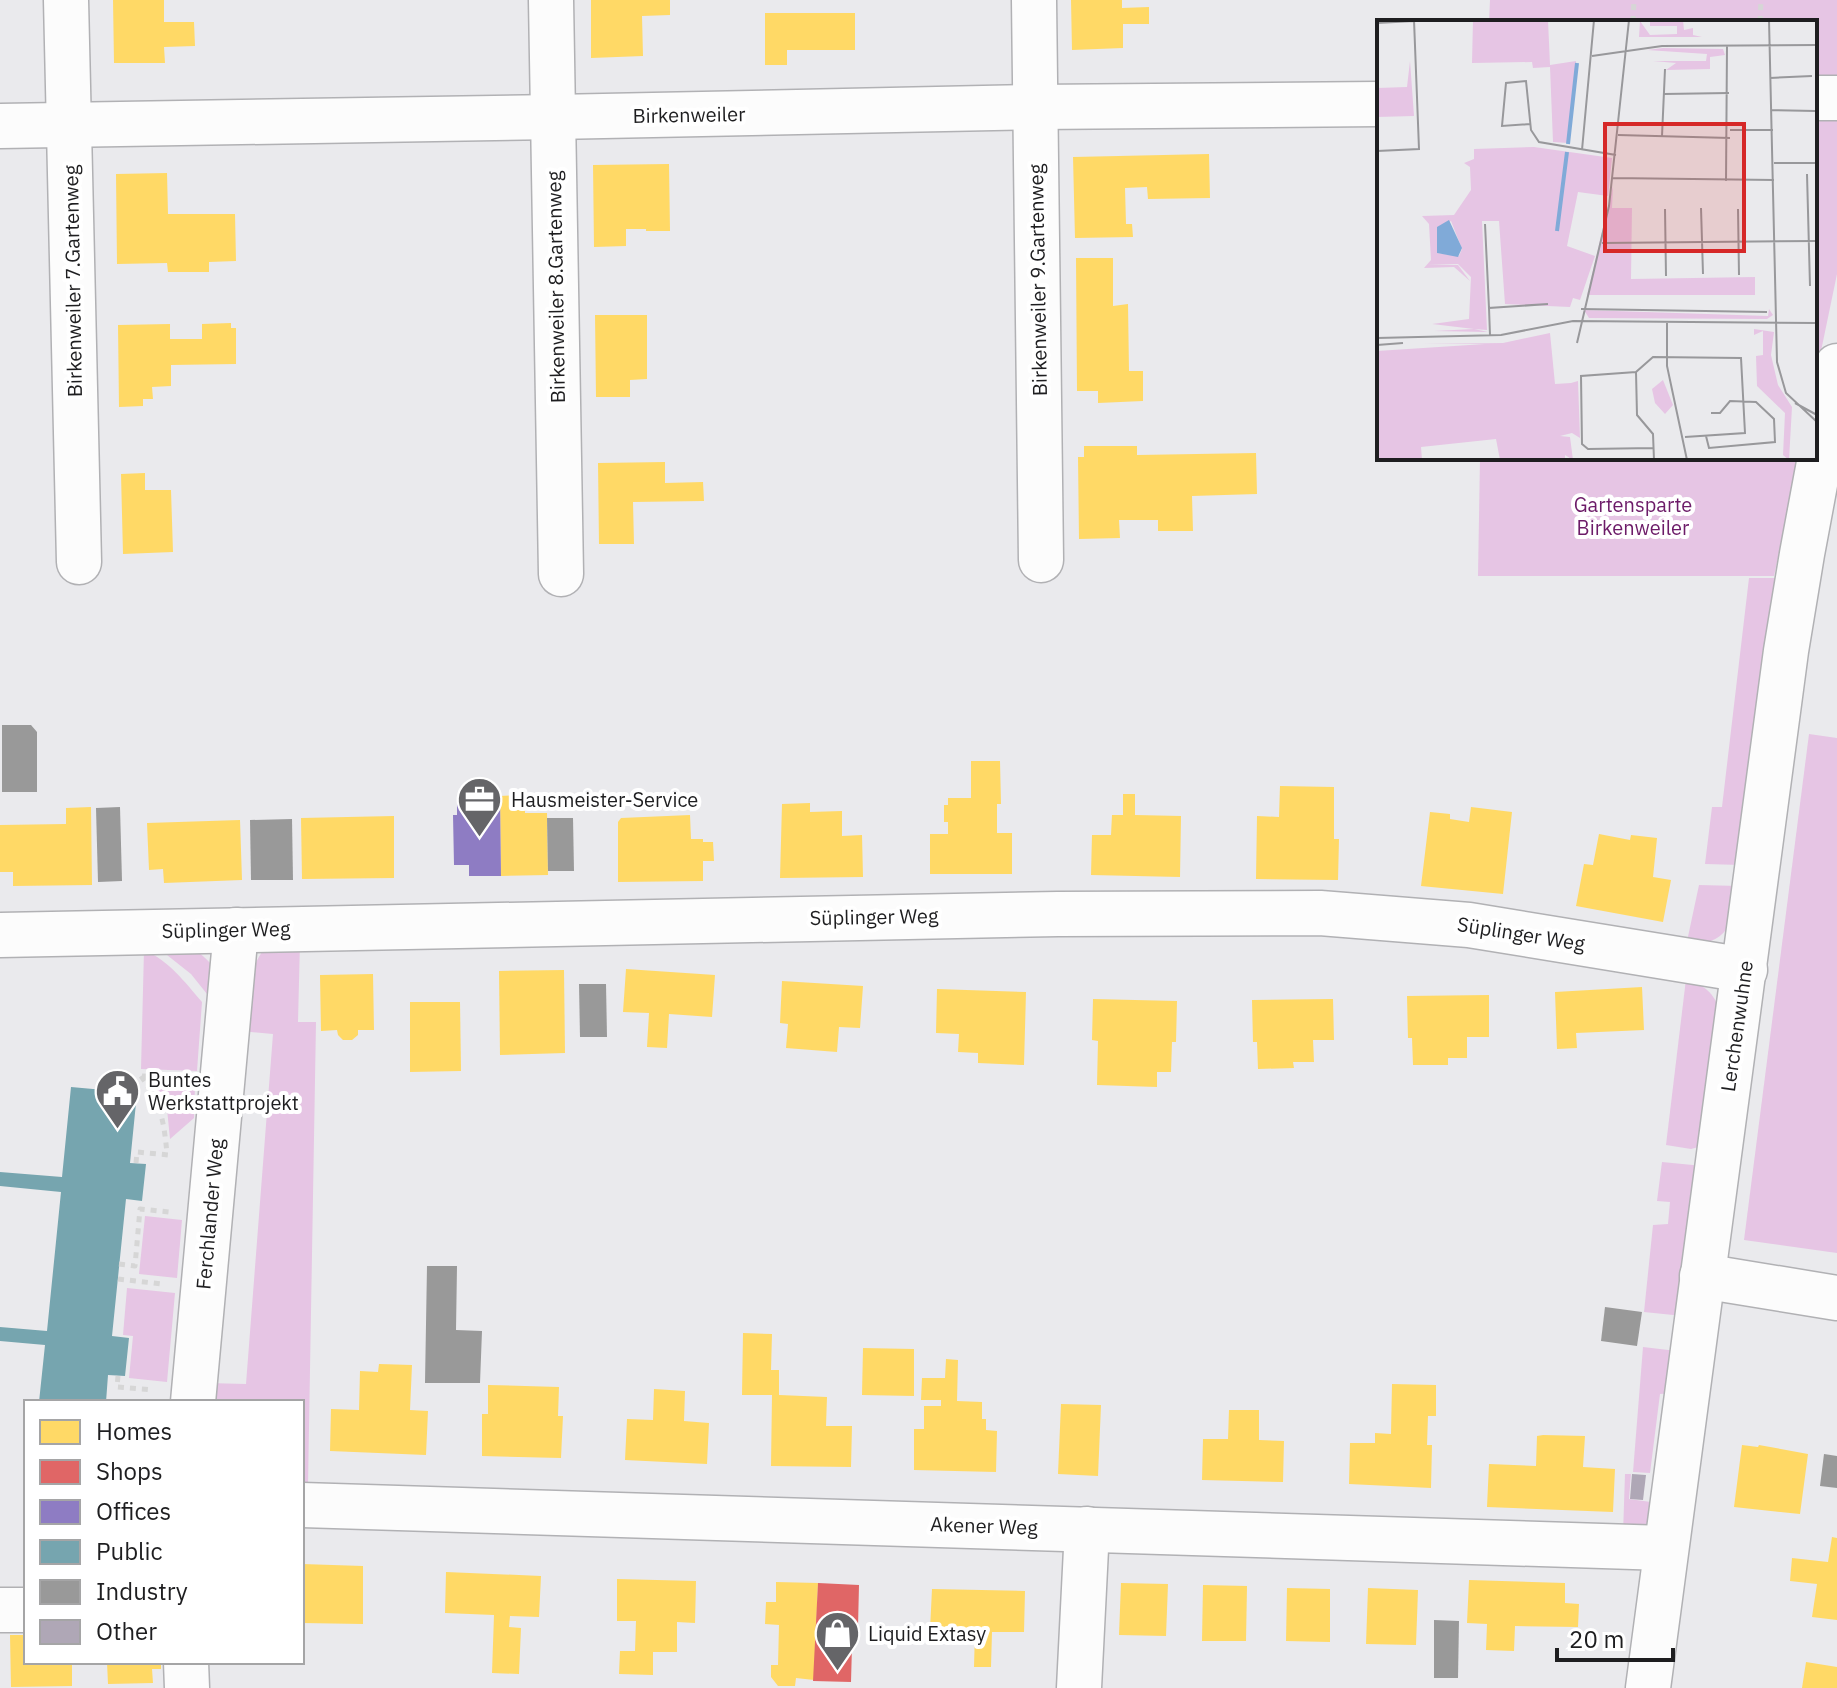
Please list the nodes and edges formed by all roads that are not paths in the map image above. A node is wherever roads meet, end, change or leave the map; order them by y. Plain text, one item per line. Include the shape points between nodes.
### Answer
1 (66, 0) edge
2 (551, 0) edge
3 (1034, 0) edge
4 (1377, 104) edge
5 (1036, 107) junction
6 (554, 117) junction
7 (0, 126) edge
8 (69, 126) junction
9 (1837, 366) edge
10 (1041, 560) dead end
11 (79, 562) dead end
12 (561, 574) dead end
13 (236, 930) junction
14 (0, 935) edge
15 (1745, 970) junction
16 (1702, 1276) junction
17 (1837, 1298) edge
18 (193, 1400) edge
19 (304, 1505) edge
20 (1087, 1529) junction
21 (1665, 1548) junction
22 (0, 1610) edge
23 (24, 1610) edge
24 (186, 1664) edge
25 (187, 1688) edge
26 (1079, 1688) edge
27 (1648, 1688) edge

1 - 8 street, Birkenweiler 7.Gartenweg
2 - 6 street, Birkenweiler 8.Gartenweg
3 - 5 street, Birkenweiler 9.Gartenweg
4 - 5 street, Birkenweiler
5 - 6 street, Birkenweiler
5 - 10 street, Birkenweiler 9.Gartenweg
6 - 8 street, Birkenweiler
6 - 12 street, Birkenweiler 8.Gartenweg
7 - 8 street, Birkenweiler
8 - 11 street, Birkenweiler 7.Gartenweg
9 - 15 street, Lerchenwuhne via 1794,602
13 - 14 street, Süplinger Weg
13 - 15 street, Süplinger Weg via 1320,913 1469,925
13 - 18 street, Ferchlander Weg
15 - 16 street, Lerchenwuhne
16 - 17 street
16 - 21 street, Lerchenwuhne
19 - 20 street, Akener Weg
20 - 21 street, Akener Weg
20 - 26 street
21 - 27 street, Lerchenwuhne
22 - 23 street
24 - 25 street

